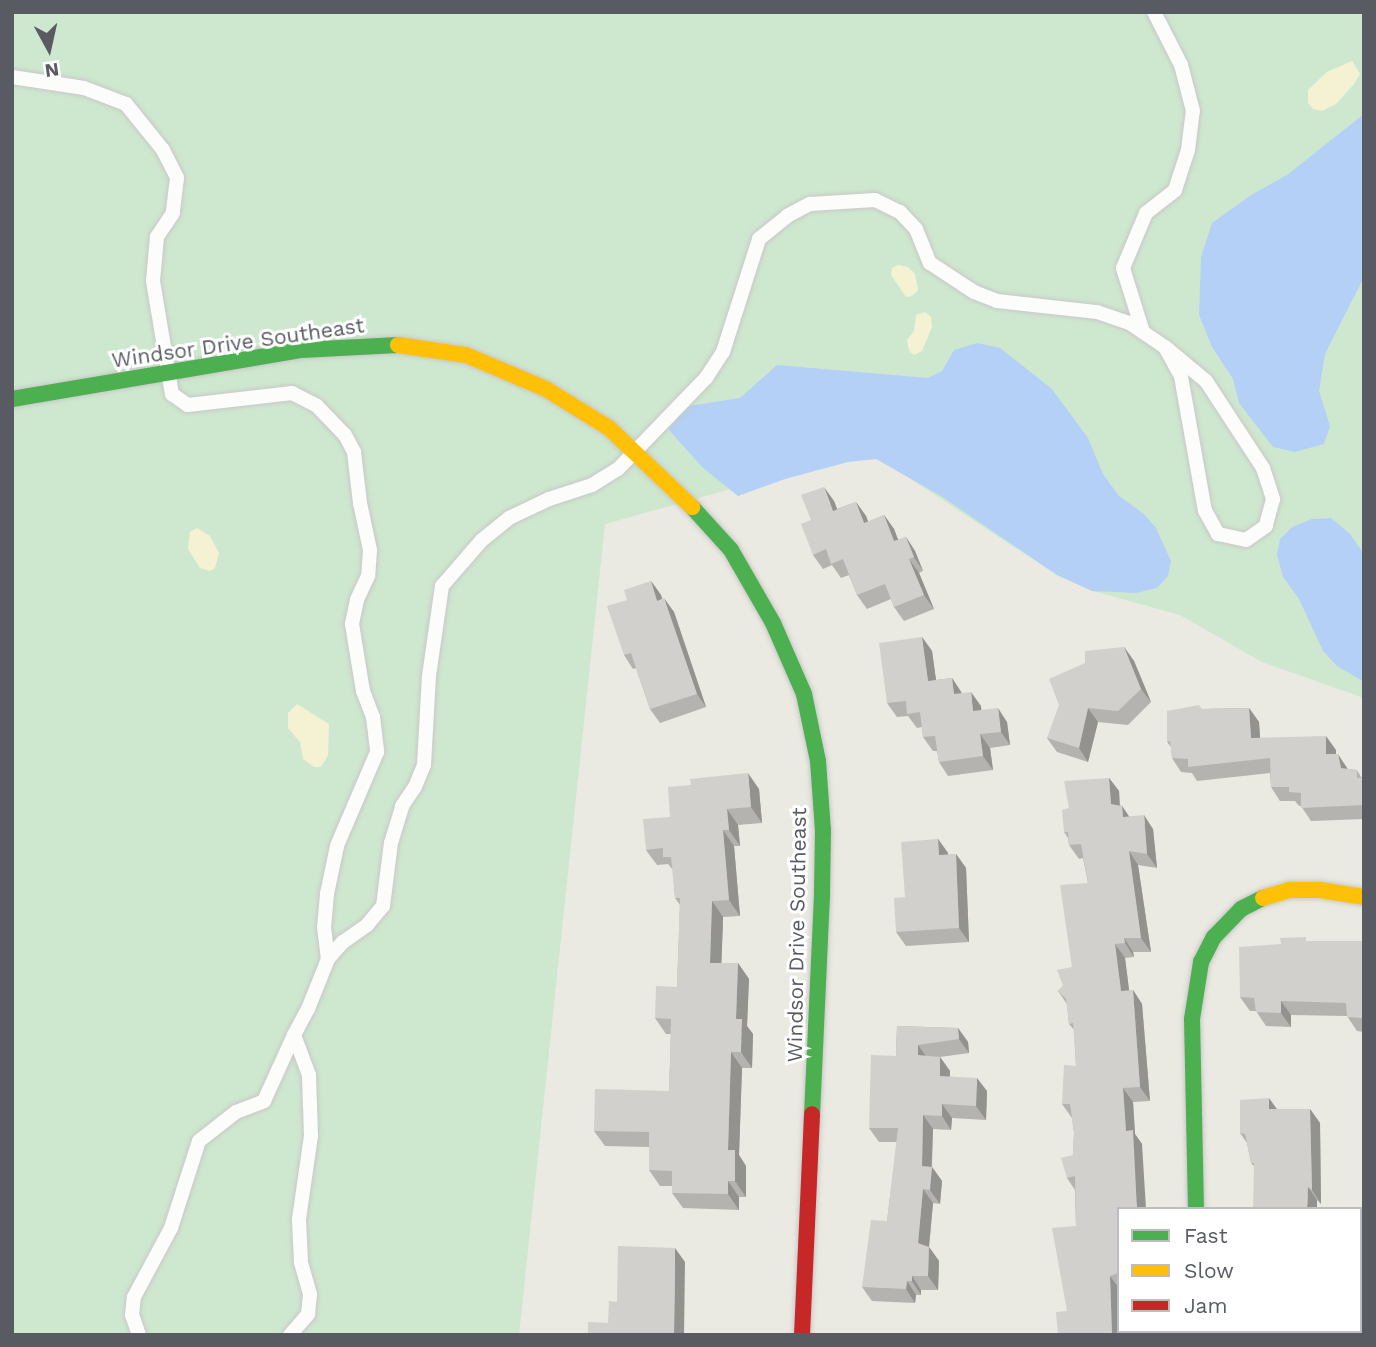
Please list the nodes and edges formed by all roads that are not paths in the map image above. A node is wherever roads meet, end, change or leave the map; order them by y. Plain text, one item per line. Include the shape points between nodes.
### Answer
1 (1154, 12) edge
2 (12, 77) edge
3 (1143, 332) junction
4 (1165, 347) junction
5 (168, 373) junction
6 (12, 399) edge
7 (634, 451) junction
8 (1364, 897) edge
9 (328, 959) junction
10 (294, 1035) junction
11 (1196, 1207) edge
12 (139, 1335) edge
13 (290, 1335) edge
14 (802, 1335) edge

1 - 3 lane via 1181,65 1192,111 1188,150 1175,190 1146,212 1123,268
2 - 5 lane via 84,88 126,104 163,150 177,178 173,213 157,237 153,281
3 - 4 lane
3 - 7 lane via 1097,312 998,301 974,292 930,264 916,229 900,212 875,200 810,204 760,239 723,352 706,378
4 - 4 lane via 1206,380 1264,468 1273,499 1266,526 1245,540 1218,534 1205,511 1181,376
5 - 6 street, Windsor Drive Southeast
5 - 7 street, Windsor Drive Southeast via 302,351 386,343 466,355 546,389 609,428
5 - 9 lane via 172,394 188,404 292,393 317,406 355,452 370,550 368,576 352,624 377,752 337,846 324,927
7 - 9 lane via 618,469 592,485 509,518 482,540 442,586 429,676 424,765 402,806 391,843 383,906
7 - 14 street, Windsor Drive Southeast via 731,550 773,623 804,694 818,761 824,830
8 - 11 street via 1290,890 1241,909 1214,937 1201,962 1192,1018
9 - 10 lane
10 - 12 lane via 264,1101 236,1111 199,1141 170,1228 134,1297 132,1315
10 - 13 lane via 310,1086 311,1136 299,1219 310,1294 308,1314

